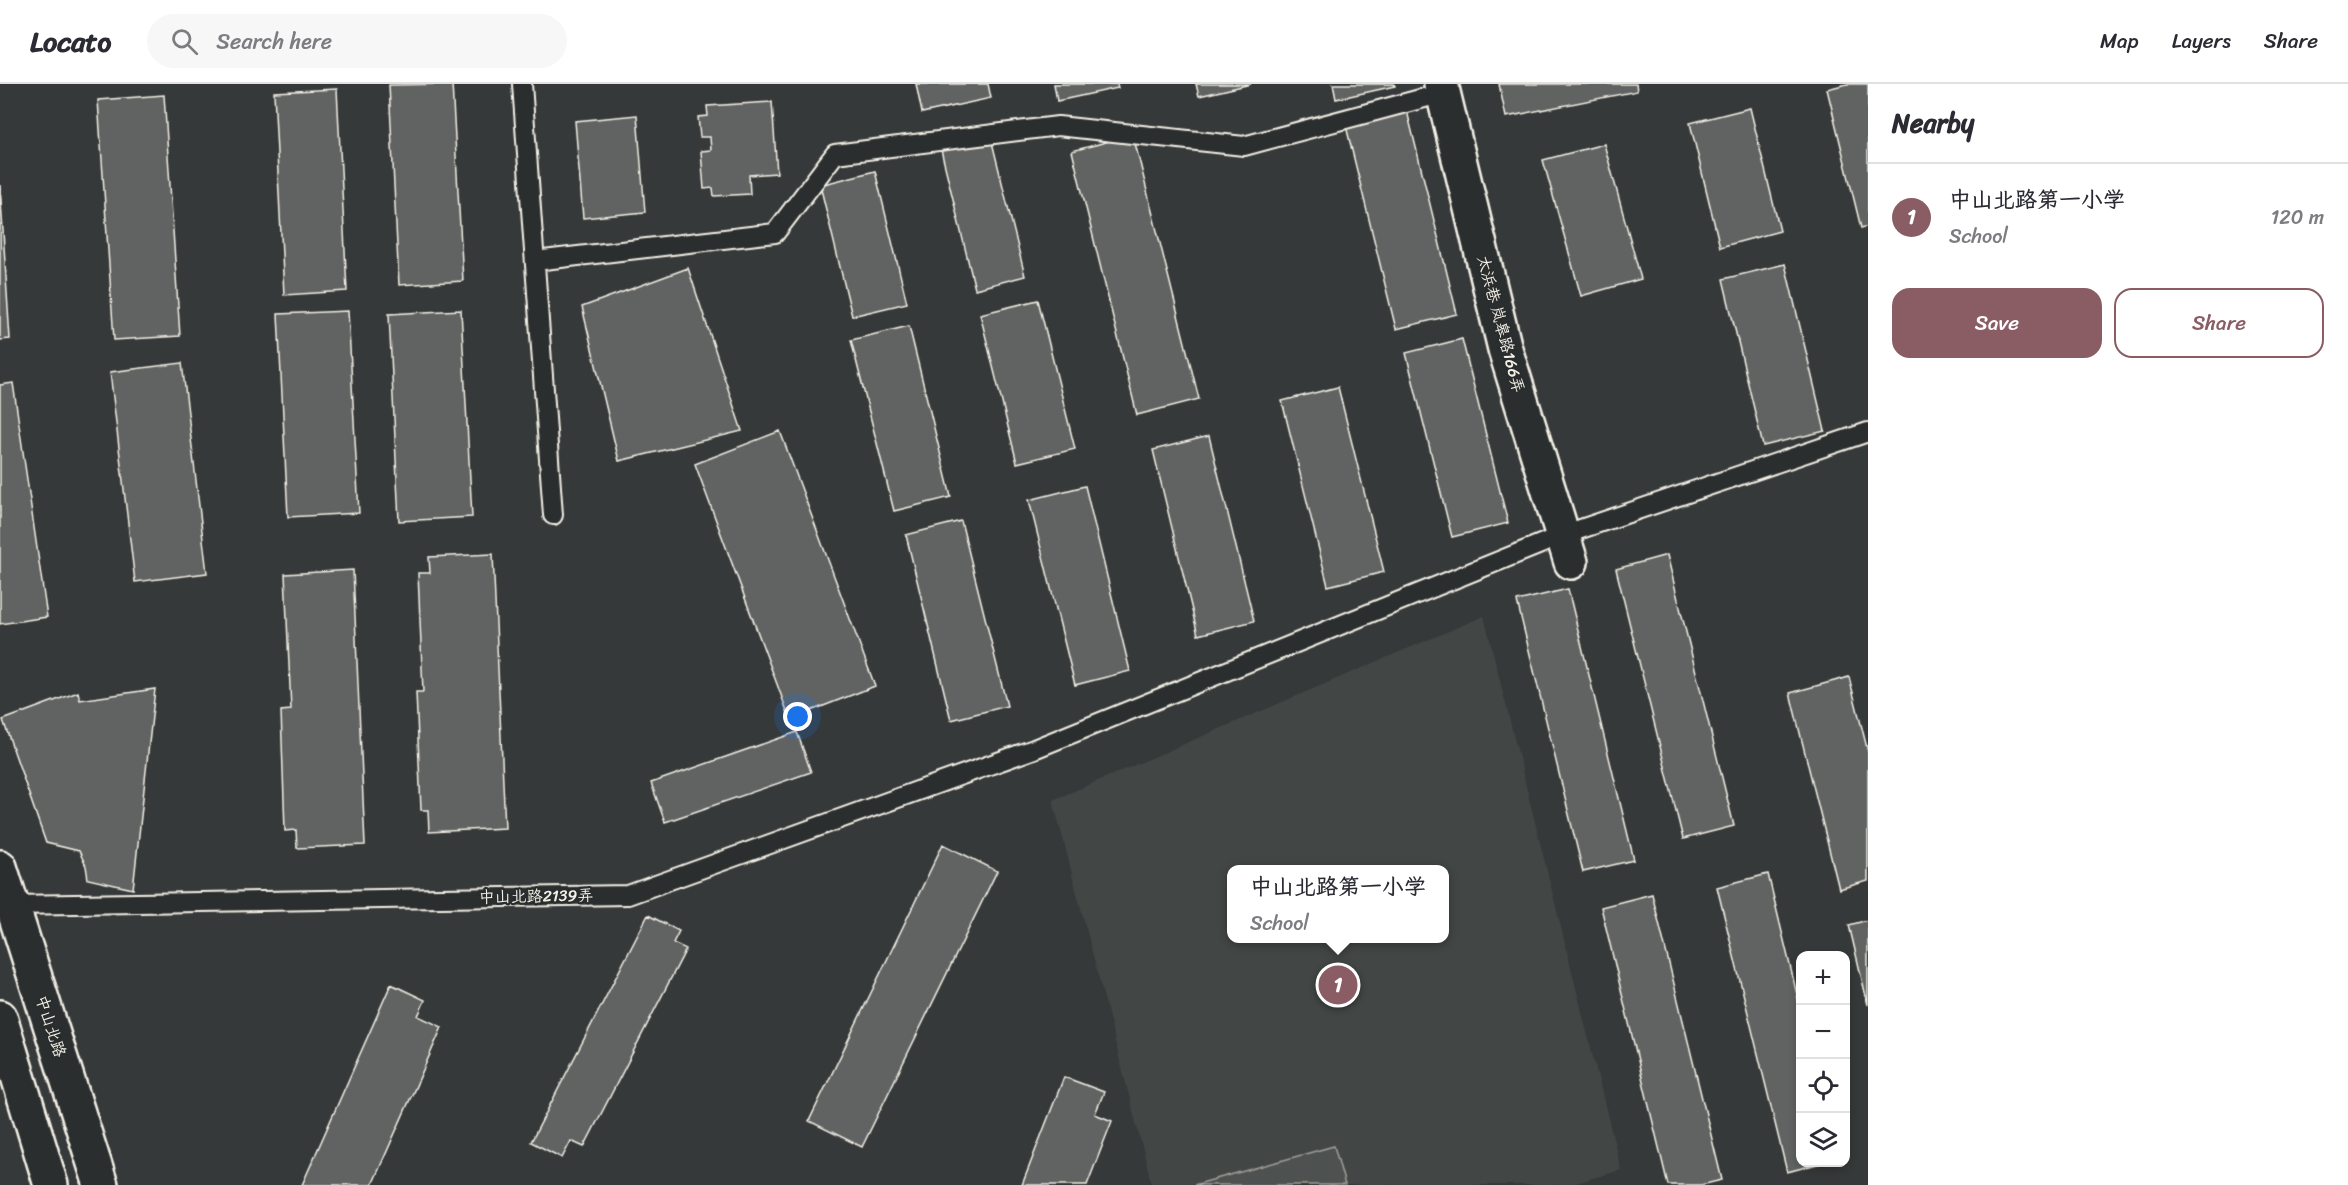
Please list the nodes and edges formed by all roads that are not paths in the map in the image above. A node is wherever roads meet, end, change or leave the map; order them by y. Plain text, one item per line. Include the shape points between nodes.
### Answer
1 (522, 84) edge
2 (1442, 88) edge
3 (535, 261) junction
4 (1868, 432) edge
5 (553, 514) dead end
6 (1567, 549) junction
7 (0, 867) edge
8 (12, 905) junction
9 (0, 1017) edge
10 (51, 1185) edge
11 (101, 1185) edge

1 - 3 lane
2 - 3 lane via 1244,146 1058,126 835,154 776,233
2 - 6 main road, 太浜巷 岚皋路166弄 via 1505,350
3 - 5 lane
4 - 6 lane, 中山北路2139弄
6 - 8 lane, 中山北路2139弄 via 1034,749 628,895
7 - 8 main road, 中山北路
8 - 11 main road, 中山北路
9 - 10 main road

